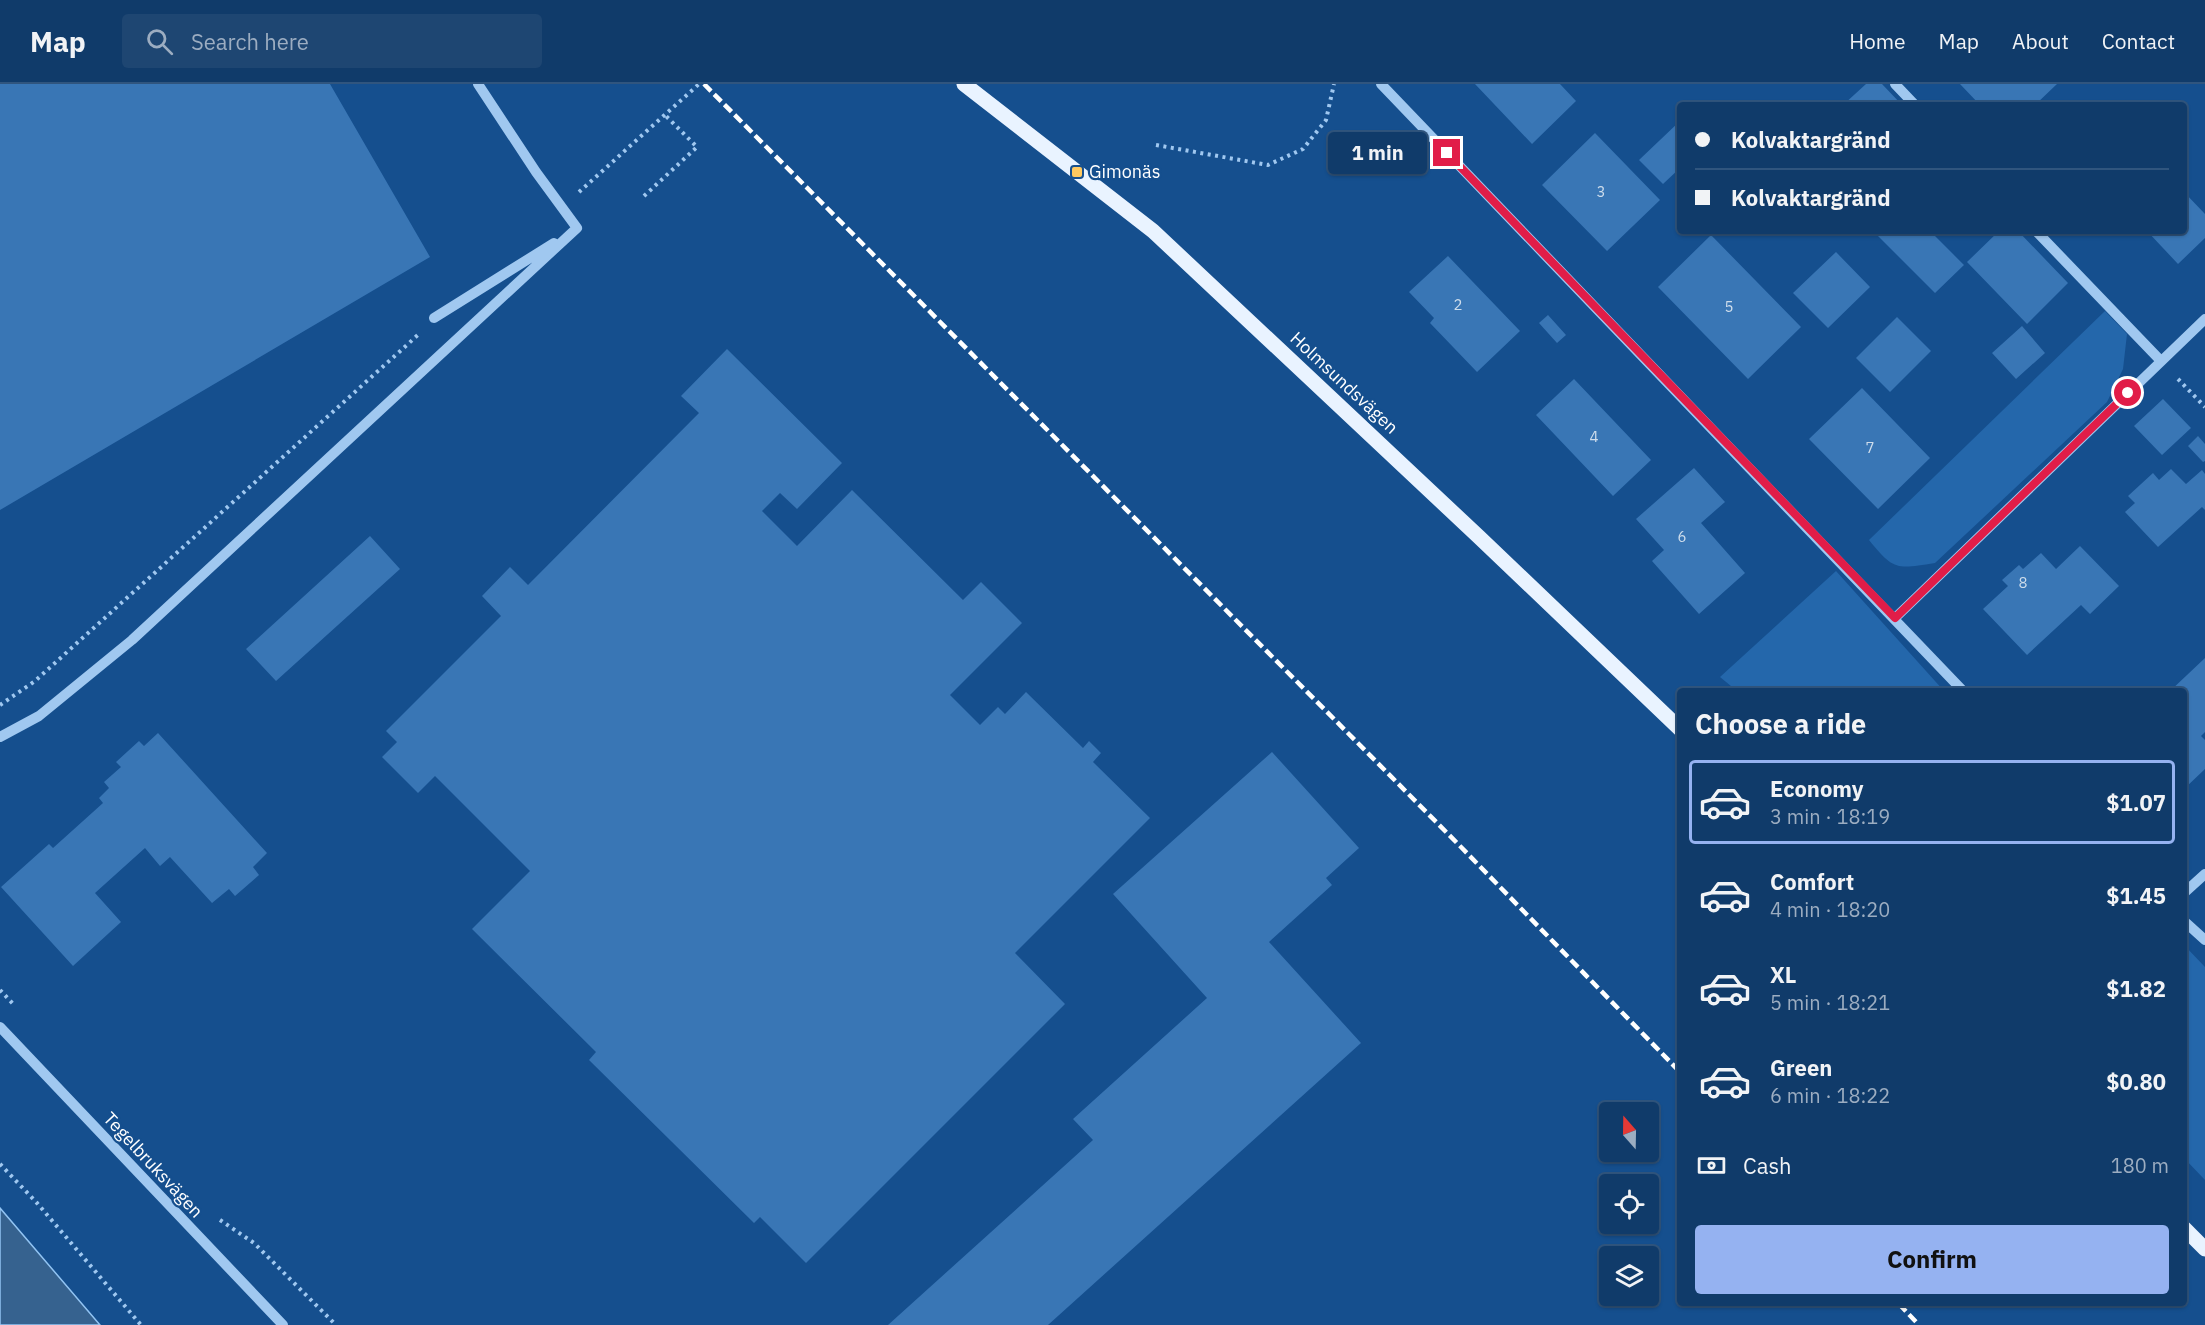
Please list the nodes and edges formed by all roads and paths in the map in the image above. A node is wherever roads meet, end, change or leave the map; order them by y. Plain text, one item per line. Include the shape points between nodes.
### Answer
1 (478, 84) edge
2 (699, 84) edge
3 (964, 84) edge
4 (1334, 84) edge
5 (1381, 84) edge
6 (1895, 84) edge
7 (1912, 102) edge
8 (665, 115) junction
9 (1156, 145) dead end
10 (576, 194) dead end
11 (644, 196) dead end
12 (577, 228) junction
13 (2039, 234) edge
14 (434, 318) dead end
15 (2205, 319) edge
16 (423, 331) dead end
17 (2161, 361) junction
18 (2205, 407) edge
19 (1895, 618) junction
20 (1960, 688) edge
21 (0, 705) edge
22 (1677, 726) edge
23 (0, 737) edge
24 (2205, 874) edge
25 (2187, 890) edge
26 (2187, 924) edge
27 (2205, 940) edge
28 (0, 990) edge
29 (16, 1007) dead end
30 (0, 1027) edge
31 (0, 1164) edge
32 (213, 1216) dead end
33 (2187, 1231) edge
34 (2205, 1249) edge
35 (141, 1325) edge
36 (283, 1325) edge
37 (336, 1325) edge

1 - 12 street
2 - 8 path
3 - 22 main road, Holmsundsvägen via 1152,231
4 - 9 path via 1326,120 1303,149 1268,165
5 - 19 street
6 - 7 street
8 - 10 path
8 - 11 path via 697,147
12 - 14 street
12 - 23 street via 132,640 39,716
13 - 17 street
15 - 17 street
16 - 21 path via 35,681
17 - 18 path
17 - 19 street
19 - 20 street
24 - 25 street
26 - 27 street
28 - 29 path
30 - 36 street, Tegelbruksvägen
31 - 35 path
32 - 37 path via 254,1243
33 - 34 main road

